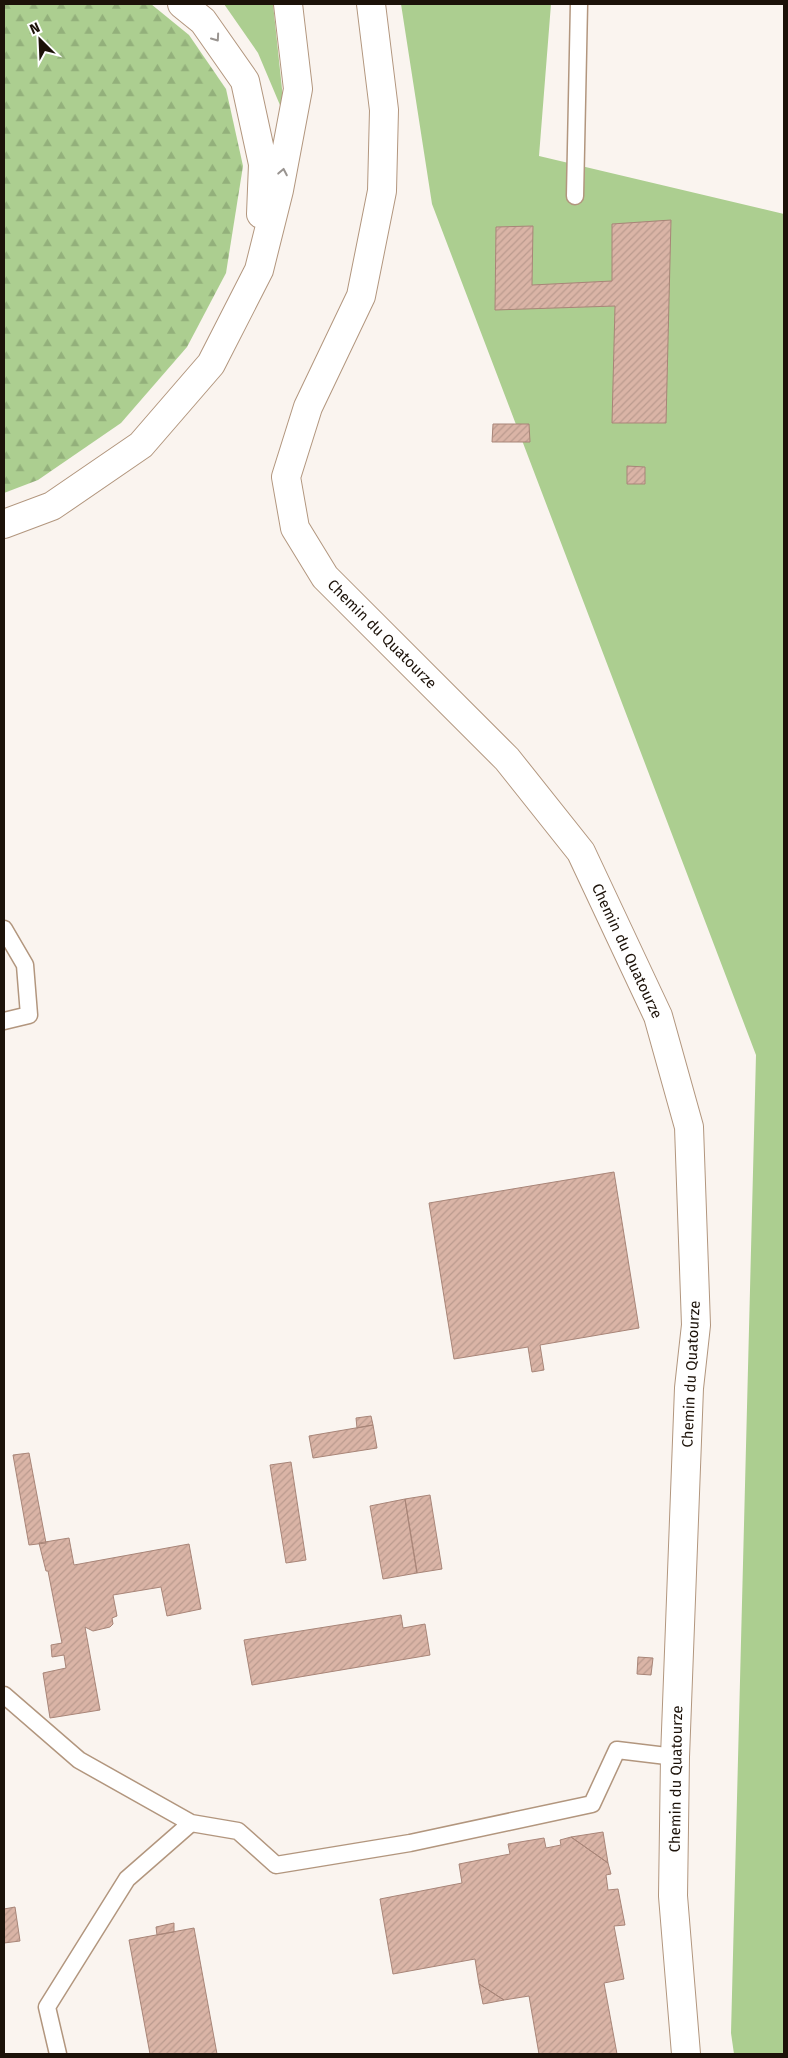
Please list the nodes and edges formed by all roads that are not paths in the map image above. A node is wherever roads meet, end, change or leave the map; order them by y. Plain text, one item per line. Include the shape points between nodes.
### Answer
1 (182, 4) edge
2 (288, 4) edge
3 (371, 4) edge
4 (579, 4) edge
5 (575, 196) dead end
6 (260, 270) junction
7 (4, 524) edge
8 (4, 929) edge
9 (4, 1021) edge
10 (4, 1695) edge
11 (675, 1757) junction
12 (191, 1823) junction
13 (58, 2054) edge
14 (686, 2054) edge

1 -> 6 main road via 203,21 245,81 262,164
6 -> 2 main road via 298,89
3 - 11 main road, Chemin du Quatourze via 384,110 382,191 361,296 308,407 286,477 295,528 325,577 507,759 581,852 658,1016 689,1127 696,1325 689,1388
4 - 5 lane
6 - 7 main road via 211,364 141,445 52,506
8 - 9 lane via 24,964 29,1015
10 - 12 lane via 79,1760
11 - 12 lane via 617,1750 592,1804 410,1843 276,1865 238,1831
11 - 14 main road, Chemin du Quatourze via 673,1896
12 - 13 lane via 127,1880 47,2006

